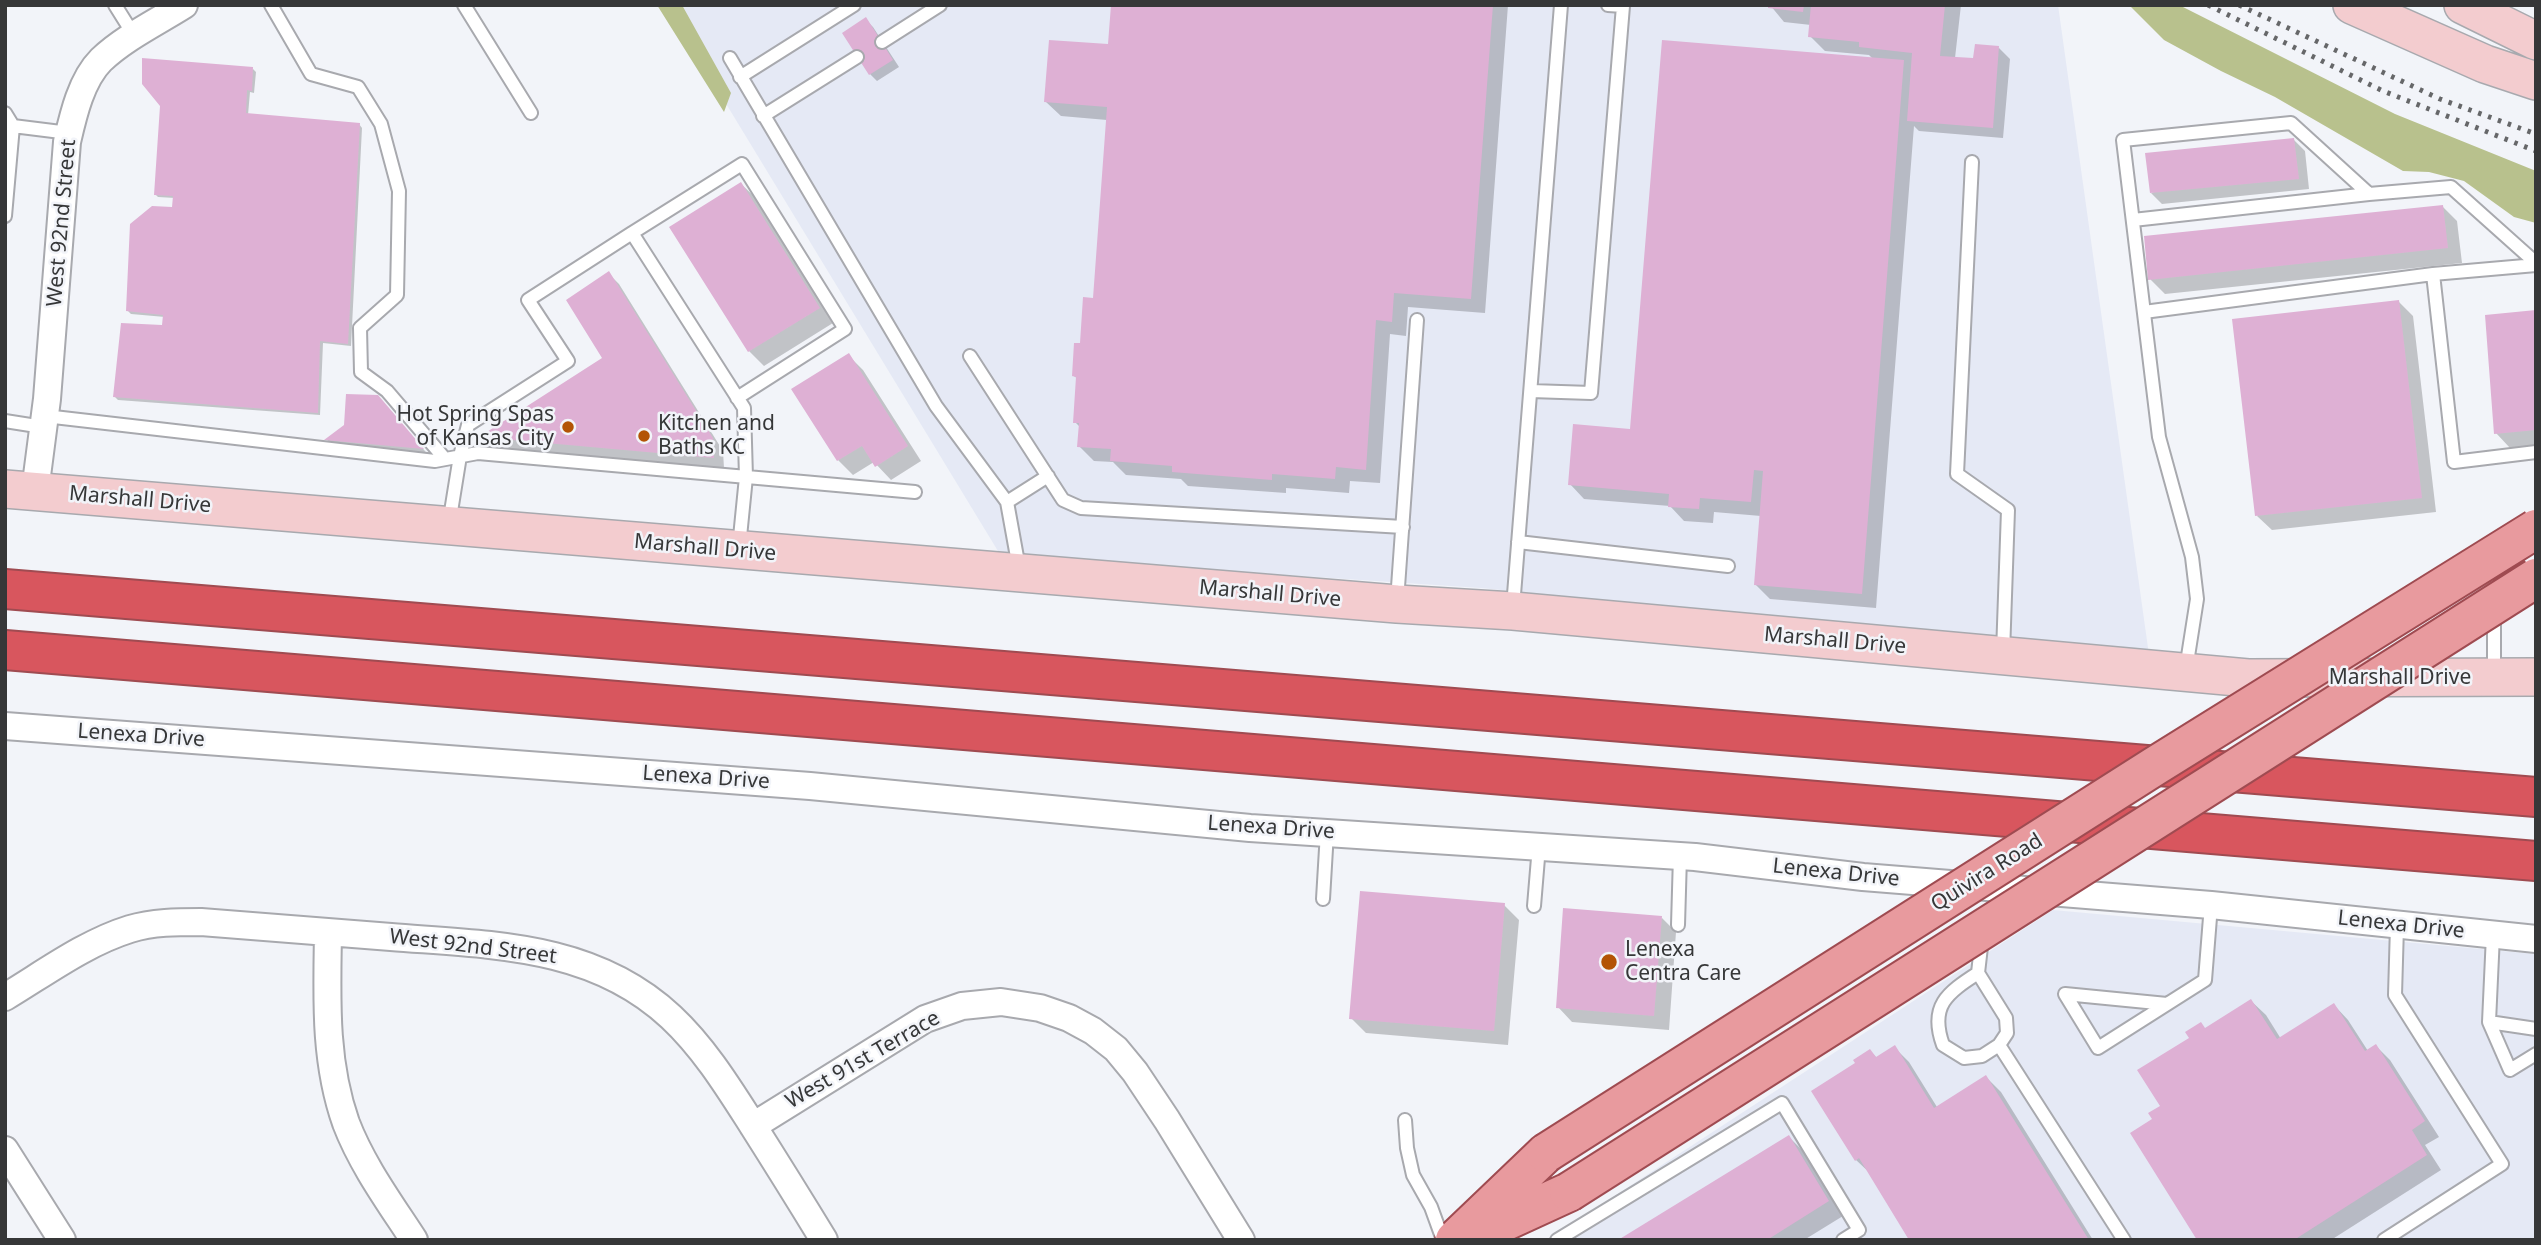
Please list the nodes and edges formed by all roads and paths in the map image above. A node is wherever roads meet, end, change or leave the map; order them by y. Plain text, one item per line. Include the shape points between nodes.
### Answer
1 (115, 5) edge
2 (184, 5) edge
3 (271, 5) edge
4 (464, 5) edge
5 (854, 5) edge
6 (940, 5) edge
7 (1561, 5) edge
8 (1608, 5) edge
9 (2463, 5) edge
10 (2371, 9) edge
11 (135, 37) junction
12 (2536, 41) edge
13 (881, 42) dead end
14 (857, 57) dead end
15 (730, 58) dead end
16 (740, 77) junction
17 (2536, 81) edge
18 (5, 113) edge
19 (531, 113) dead end
20 (763, 116) junction
21 (13, 126) junction
22 (69, 133) junction
23 (1972, 162) dead end
24 (2369, 194) junction
25 (5, 216) edge
26 (2133, 220) junction
27 (632, 233) junction
28 (2536, 264) edge
29 (2433, 274) junction
30 (2144, 312) junction
31 (1417, 320) dead end
32 (970, 356) dead end
33 (1531, 391) junction
34 (737, 398) junction
35 (5, 421) edge
36 (44, 421) junction
37 (2536, 452) edge
38 (460, 456) junction
39 (445, 459) junction
40 (1048, 476) junction
41 (746, 477) junction
42 (20, 490) edge
43 (915, 492) dead end
44 (1007, 502) junction
45 (448, 526) junction
46 (1403, 527) junction
47 (2536, 528) edge
48 (1518, 541) junction
49 (739, 551) junction
50 (1728, 566) dead end
51 (1020, 574) junction
52 (2536, 578) edge
53 (5, 589) edge
54 (1397, 604) junction
55 (1513, 611) junction
56 (2494, 613) dead end
57 (5, 650) edge
58 (2003, 656) junction
59 (2186, 673) junction
60 (2494, 677) junction
61 (2536, 677) edge
62 (5, 726) edge
63 (2536, 797) edge
64 (1327, 832) junction
65 (1539, 846) junction
66 (2374, 847) junction
67 (1680, 856) junction
68 (2536, 860) edge
69 (2536, 872) edge
70 (1323, 900) dead end
71 (1985, 901) junction
72 (2211, 905) junction
73 (1534, 906) dead end
74 (1678, 925) dead end
75 (2397, 926) junction
76 (328, 932) junction
77 (2493, 935) junction
78 (2536, 939) edge
79 (1978, 973) junction
80 (5, 997) edge
81 (2167, 1004) junction
82 (2489, 1022) junction
83 (2536, 1029) edge
84 (1999, 1045) junction
85 (2536, 1054) edge
86 (1405, 1120) dead end
87 (752, 1126) junction
88 (5, 1150) edge
89 (1862, 1235) edge
90 (62, 1240) edge
91 (414, 1240) edge
92 (824, 1240) edge
93 (1241, 1240) edge
94 (1443, 1240) edge
95 (1455, 1240) edge
96 (1465, 1240) edge
97 (1557, 1240) edge
98 (1843, 1240) edge
99 (2124, 1240) edge
100 (2384, 1240) edge

1 - 11 lane
2 - 11 street, West 92nd Street
3 - 39 lane via 311,74 358,87 381,124 399,191 397,295 360,328 361,372 387,391
4 - 19 lane
5 - 16 lane
6 - 13 lane
7 - 33 lane
8 - 33 lane via 1623,6 1591,393
9 - 12 street
10 - 17 street via 2486,64
11 - 22 street, West 92nd Street via 100,61 85,85
14 - 20 lane
15 - 16 lane
16 - 20 lane
18 - 21 lane
20 - 44 lane via 936,406
21 - 22 lane
21 - 25 lane
22 - 36 street, West 92nd Street
23 - 58 lane via 1957,474 2008,510
24 - 26 lane
24 - 26 lane via 2291,123 2123,140
24 - 28 lane via 2451,187
26 - 30 lane
27 - 34 lane
27 - 34 lane via 742,164 845,329
27 - 38 lane via 528,300 568,361 468,425
28 - 29 lane
29 - 30 lane
29 - 37 lane via 2454,462
30 - 59 lane via 2159,438 2192,557 2197,599
31 - 46 lane
32 - 40 lane
33 - 48 lane
34 - 41 lane via 744,408
35 - 36 lane
36 - 39 lane
36 - 42 street, West 92nd Street
38 - 39 lane
38 - 41 lane via 478,453
38 - 45 lane
40 - 44 lane
40 - 46 lane via 1063,500 1081,508
41 - 43 lane
41 - 49 lane
42 - 45 street, Marshall Drive
44 - 51 lane
45 - 49 street, Marshall Drive
46 - 54 lane
47 - 95 main road, Quivira Road, bridge via 1546,1153
48 - 50 lane
48 - 55 lane
49 - 51 street, Marshall Drive
51 - 54 street, Marshall Drive
52 - 96 main road, bridge via 1569,1192
53 - 63 highway
54 - 55 street, Marshall Drive
55 - 58 street, Marshall Drive
56 - 60 lane
57 - 66 highway
58 - 59 street, Marshall Drive
59 - 60 street, Marshall Drive via 2248,678
60 - 61 street, Marshall Drive
62 - 64 street, Lenexa Drive via 810,786
64 - 65 street, Lenexa Drive
64 - 70 lane
65 - 67 street, Lenexa Drive
65 - 73 lane
66 - 68 highway
66 - 69 highway
67 - 71 street, Lenexa Drive via 1863,877
67 - 74 lane
71 - 72 street, Lenexa Drive
71 - 79 lane
72 - 75 street, Lenexa Drive
72 - 81 lane via 2205,980
75 - 77 street, Lenexa Drive
75 - 100 lane via 2395,995 2502,1164
76 - 80 street, West 92nd Street via 201,922 142,927 95,943
76 - 87 street, West 92nd Street via 538,950 608,974 685,1031 720,1074
76 - 91 street via 327,1026 333,1076 363,1159
77 - 78 street, Lenexa Drive
77 - 82 lane
79 - 84 lane via 2006,1018 2007,1033
79 - 84 lane via 1951,990 1936,1026 1942,1045 1964,1058 1982,1056
81 - 81 lane via 2098,1048 2065,994 2116,999
82 - 83 lane
82 - 85 lane via 2510,1070
84 - 99 lane
86 - 94 lane via 1413,1175
87 - 92 street, West 92nd Street
87 - 93 street, West 91st Terrace via 926,1019 962,1006 1001,1002 1040,1008 1093,1031 1136,1072
88 - 90 street
89 - 97 lane via 1782,1103
89 - 98 lane

